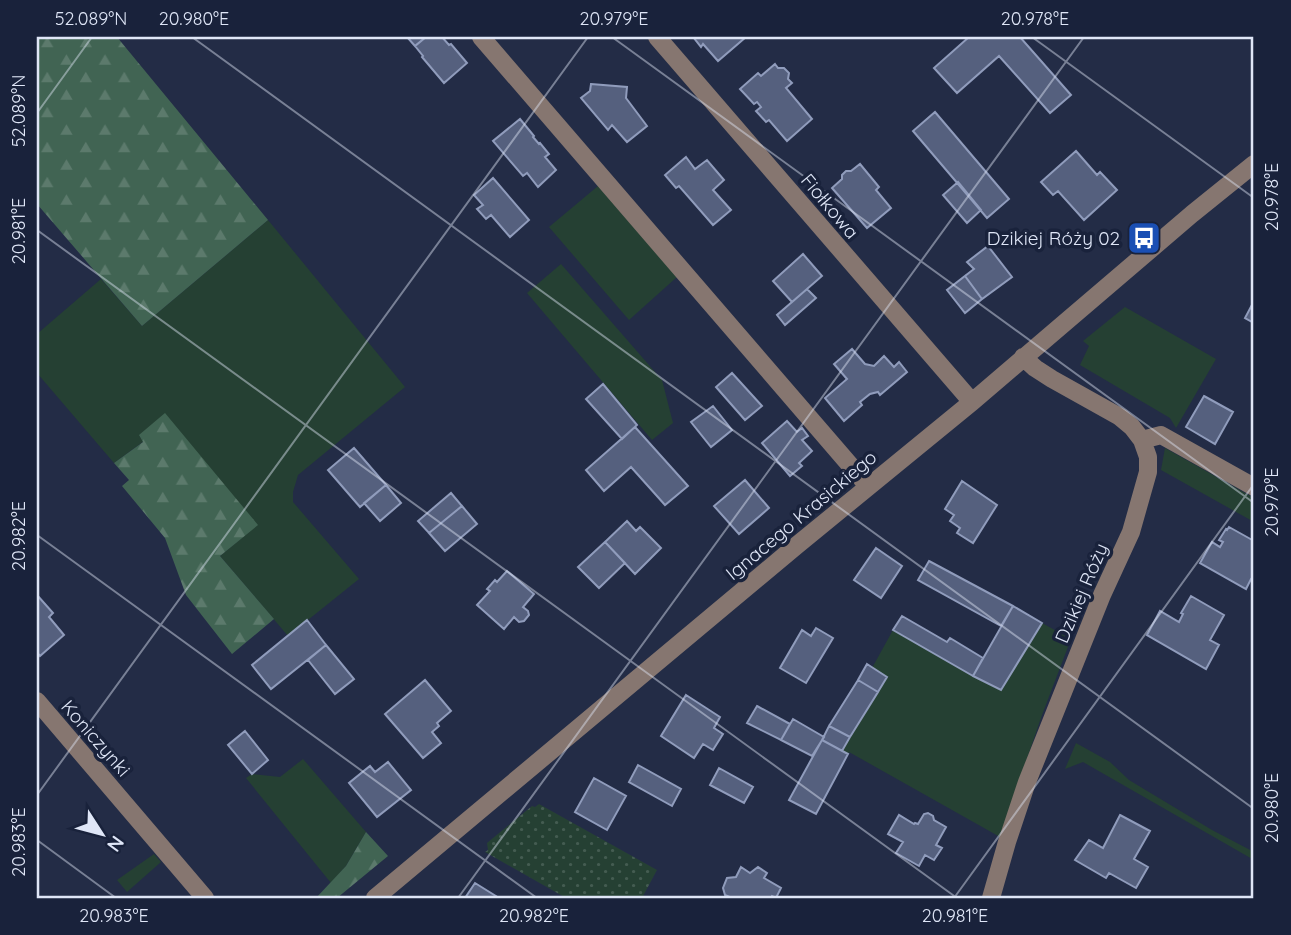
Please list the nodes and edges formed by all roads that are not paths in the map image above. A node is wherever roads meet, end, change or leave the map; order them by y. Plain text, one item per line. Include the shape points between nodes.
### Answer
1 (481, 37) edge
2 (657, 37) edge
3 (1254, 164) edge
4 (1024, 357) junction
5 (972, 402) junction
6 (1142, 440) junction
7 (868, 486) junction
8 (1254, 487) edge
9 (37, 701) edge
10 (205, 898) edge
11 (375, 898) edge
12 (991, 898) edge

1 - 7 street
2 - 5 street, Fiołkowa
3 - 4 street, Ignacego Krasickiego
4 - 5 street, Ignacego Krasickiego
4 - 6 street via 1052,379 1119,417
5 - 7 street, Ignacego Krasickiego
6 - 8 street via 1161,435
6 - 12 street, Dzikiej Róży via 1147,472 1131,532 1027,782
7 - 11 street, Ignacego Krasickiego
9 - 10 street, Koniczynki

